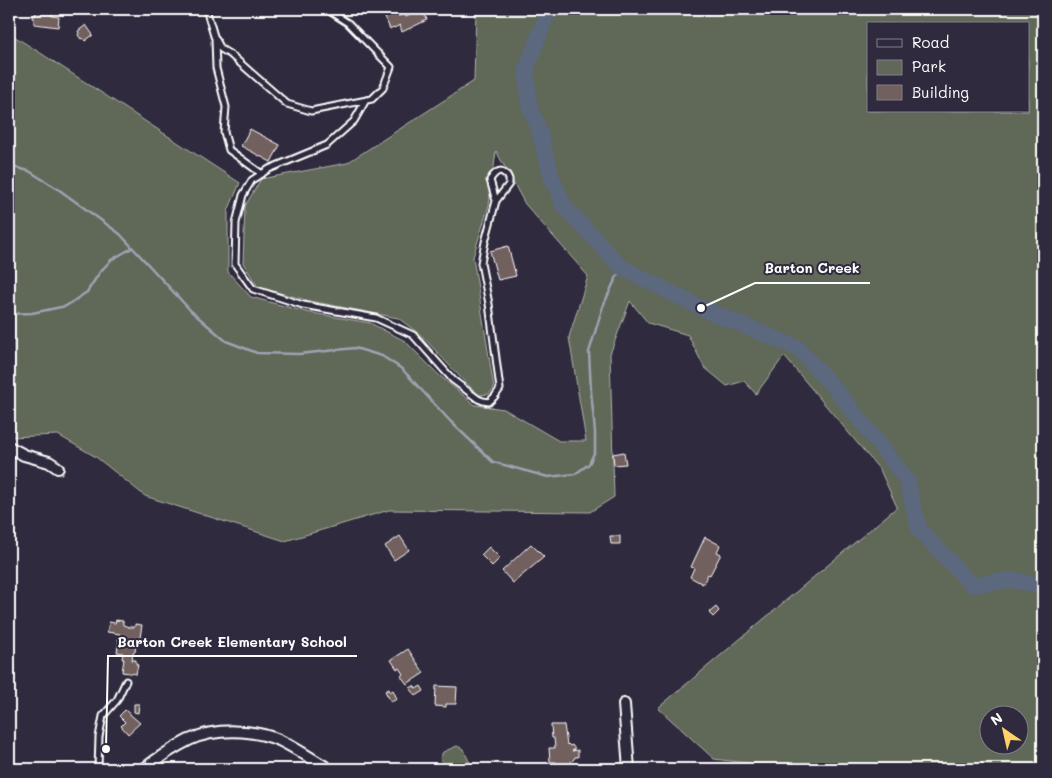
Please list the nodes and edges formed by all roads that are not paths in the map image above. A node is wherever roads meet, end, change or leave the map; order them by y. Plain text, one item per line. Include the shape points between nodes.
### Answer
1 (206, 9) edge
2 (326, 9) edge
3 (214, 36) junction
4 (366, 100) junction
5 (262, 174) junction
6 (496, 201) junction
7 (9, 447) edge
8 (58, 468) dead end
9 (126, 681) dead end
10 (624, 704) dead end
11 (98, 769) edge
12 (144, 769) edge
13 (329, 769) edge
14 (629, 769) edge

1 - 3 lane
2 - 4 lane via 348,23 392,67 383,88 372,99
3 - 4 lane via 221,49 286,104 311,111
3 - 5 lane via 216,68 226,107 224,132 229,150
4 - 5 lane via 354,121 327,146
5 - 6 lane via 252,180 243,195 236,224 235,264 253,289 303,305 376,318 413,335 453,380 478,399 488,402 500,389 481,263
6 - 6 lane via 509,184 509,179 501,171 497,171 490,180
7 - 8 street
9 - 11 lane via 117,700 103,716
10 - 14 street
12 - 13 street via 190,740 218,732 248,732 278,740

